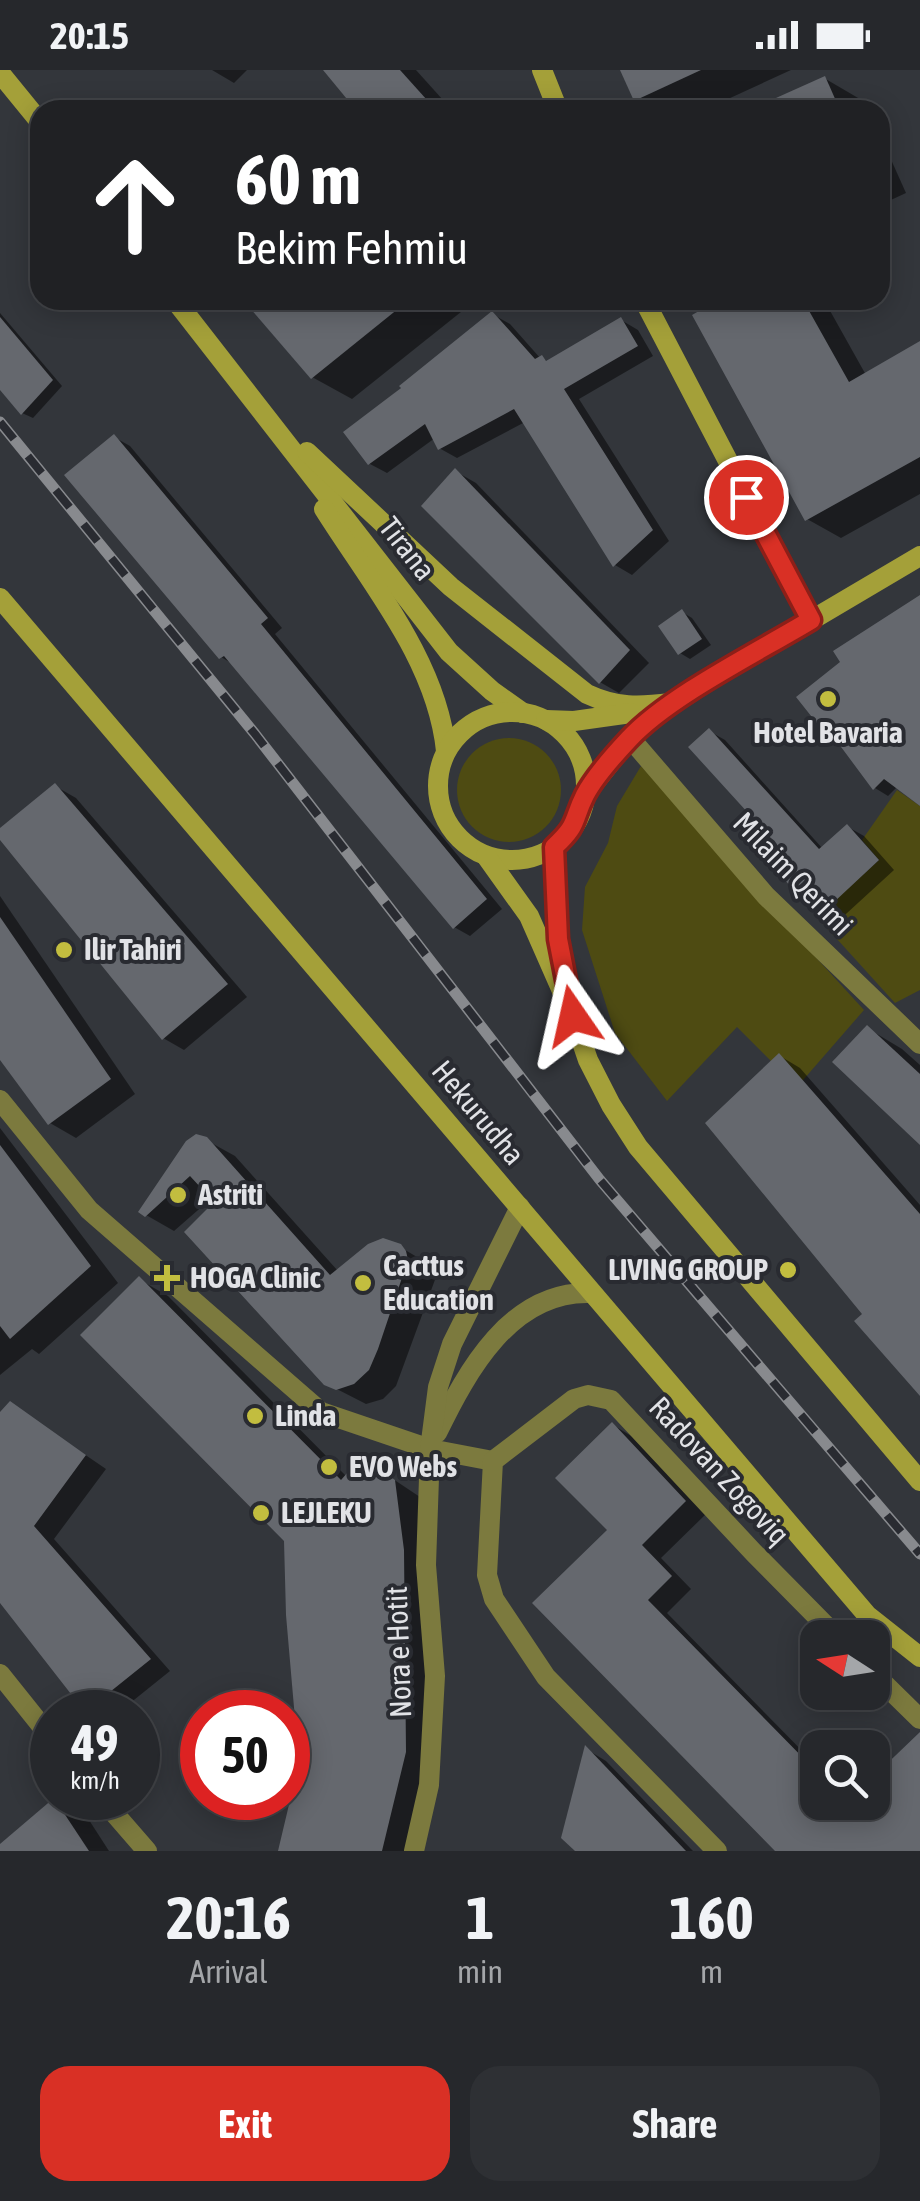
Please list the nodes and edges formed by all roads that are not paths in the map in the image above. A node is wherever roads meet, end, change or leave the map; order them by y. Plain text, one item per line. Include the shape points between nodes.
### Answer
1 (542, 70) edge
2 (0, 73) edge
3 (554, 100) edge
4 (30, 110) edge
5 (184, 310) edge
6 (649, 310) edge
7 (259, 406) junction
8 (920, 556) edge
9 (0, 598) edge
10 (811, 620) junction
11 (671, 704) junction
12 (523, 713) junction
13 (546, 720) junction
14 (630, 738) junction
15 (446, 751) junction
16 (585, 795) junction
17 (554, 847) junction
18 (486, 856) junction
19 (573, 1016) junction
20 (920, 1044) edge
21 (0, 1100) edge
22 (520, 1207) junction
23 (591, 1294) junction
24 (430, 1449) junction
25 (493, 1461) junction
26 (920, 1481) edge
27 (820, 1620) edge
28 (920, 1656) edge
29 (0, 1674) edge
30 (890, 1690) edge
31 (30, 1712) edge
32 (920, 1719) edge
33 (120, 1820) edge
34 (146, 1851) edge
35 (414, 1851) edge
36 (717, 1851) edge

1 - 3 main road
2 - 4 main road
5 - 7 main road, Tirana
6 - 10 main road
7 - 11 main road via 451,587 587,694 610,705
7 - 12 main road, Tirana via 450,652
7 - 15 main road, Tirana via 426,670
8 - 10 main road
9 - 22 main road, Hekurudha
10 - 11 main road
11 - 13 main road via 620,716
11 - 14 main road
12 - 13 main road
12 - 15 main road via 479,719
13 - 16 main road via 579,755
14 - 16 main road
14 - 20 street, Milaim Qerimi via 766,896
15 - 18 main road via 438,774 448,824
16 - 17 main road via 580,815
17 - 18 main road via 511,860
17 - 19 main road via 558,939
18 - 19 main road via 529,916
19 - 26 main road via 610,1105 638,1146
21 - 24 street via 90,1210 321,1412
22 - 23 main road, Hekurudha
22 - 24 street, Nora e Hotit via 452,1344
23 - 24 street, Nora e Hotit via 572,1292 517,1317 486,1347
23 - 28 main road, Hekurudha via 867,1615
24 - 25 street
24 - 35 street, Nora e Hotit via 426,1565 435,1676 428,1785
25 - 27 street, Radovan Zogoviq via 574,1399 611,1400
25 - 36 street via 486,1575 494,1599 546,1678
29 - 31 street
30 - 32 street
33 - 34 street

